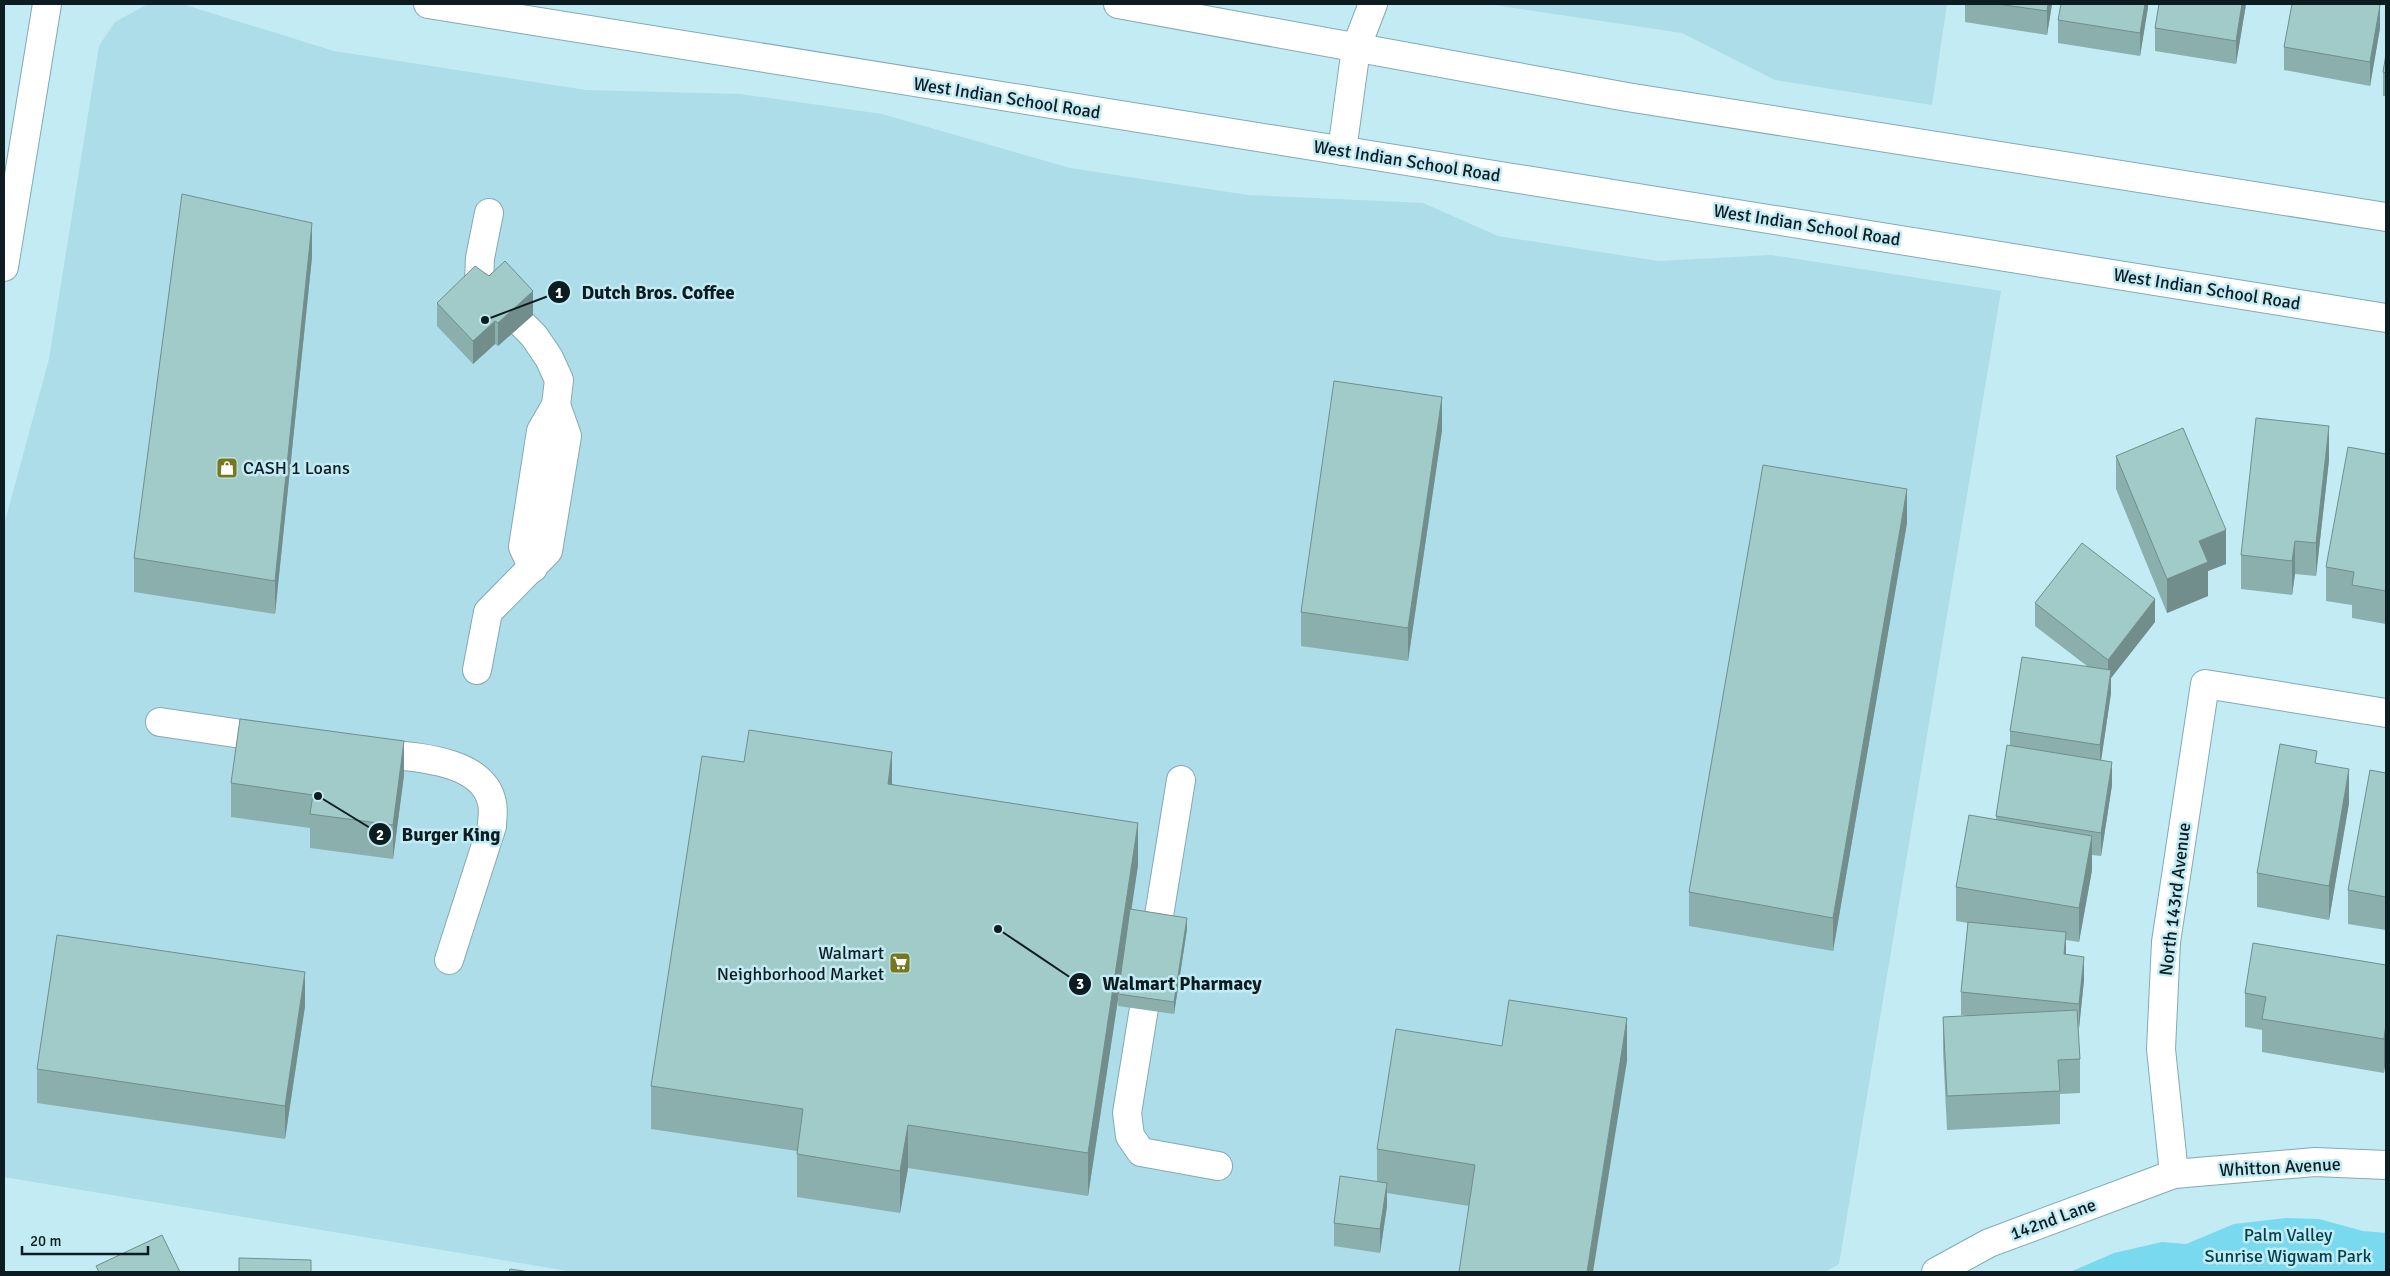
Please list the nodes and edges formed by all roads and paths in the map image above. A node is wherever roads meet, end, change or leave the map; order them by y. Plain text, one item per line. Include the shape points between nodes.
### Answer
1 (47, 4) edge
2 (428, 4) edge
3 (1118, 4) edge
4 (1354, 4) edge
5 (1373, 4) edge
6 (1356, 48) junction
7 (1342, 151) junction
8 (489, 213) dead end
9 (2386, 217) edge
10 (4, 268) edge
11 (2386, 318) edge
12 (477, 670) dead end
13 (2386, 713) edge
14 (160, 722) dead end
15 (296, 742) edge
16 (344, 749) edge
17 (1181, 780) dead end
18 (448, 960) dead end
19 (2386, 1165) edge
20 (1218, 1166) dead end
21 (2174, 1174) junction
22 (1936, 1272) edge

1 - 10 main road
2 - 7 main road, West Indian School Road
3 - 6 main road
4 - 6 main road
5 - 6 main road
6 - 7 main road
6 - 9 main road via 1637,98
7 - 11 main road, West Indian School Road
8 - 12 main road via 479,280 534,336 559,380 556,405 541,431 525,537 524,547 533,568 488,612
13 - 21 main road, North 143rd Avenue via 2205,684 2166,942 2161,1049
14 - 15 main road
16 - 18 main road via 450,764 469,772 485,786 492,803 492,826
17 - 20 main road via 1127,1113 1130,1136 1141,1152
19 - 21 main road, Whitton Avenue via 2316,1162
21 - 22 main road, 142nd Lane via 1989,1243

